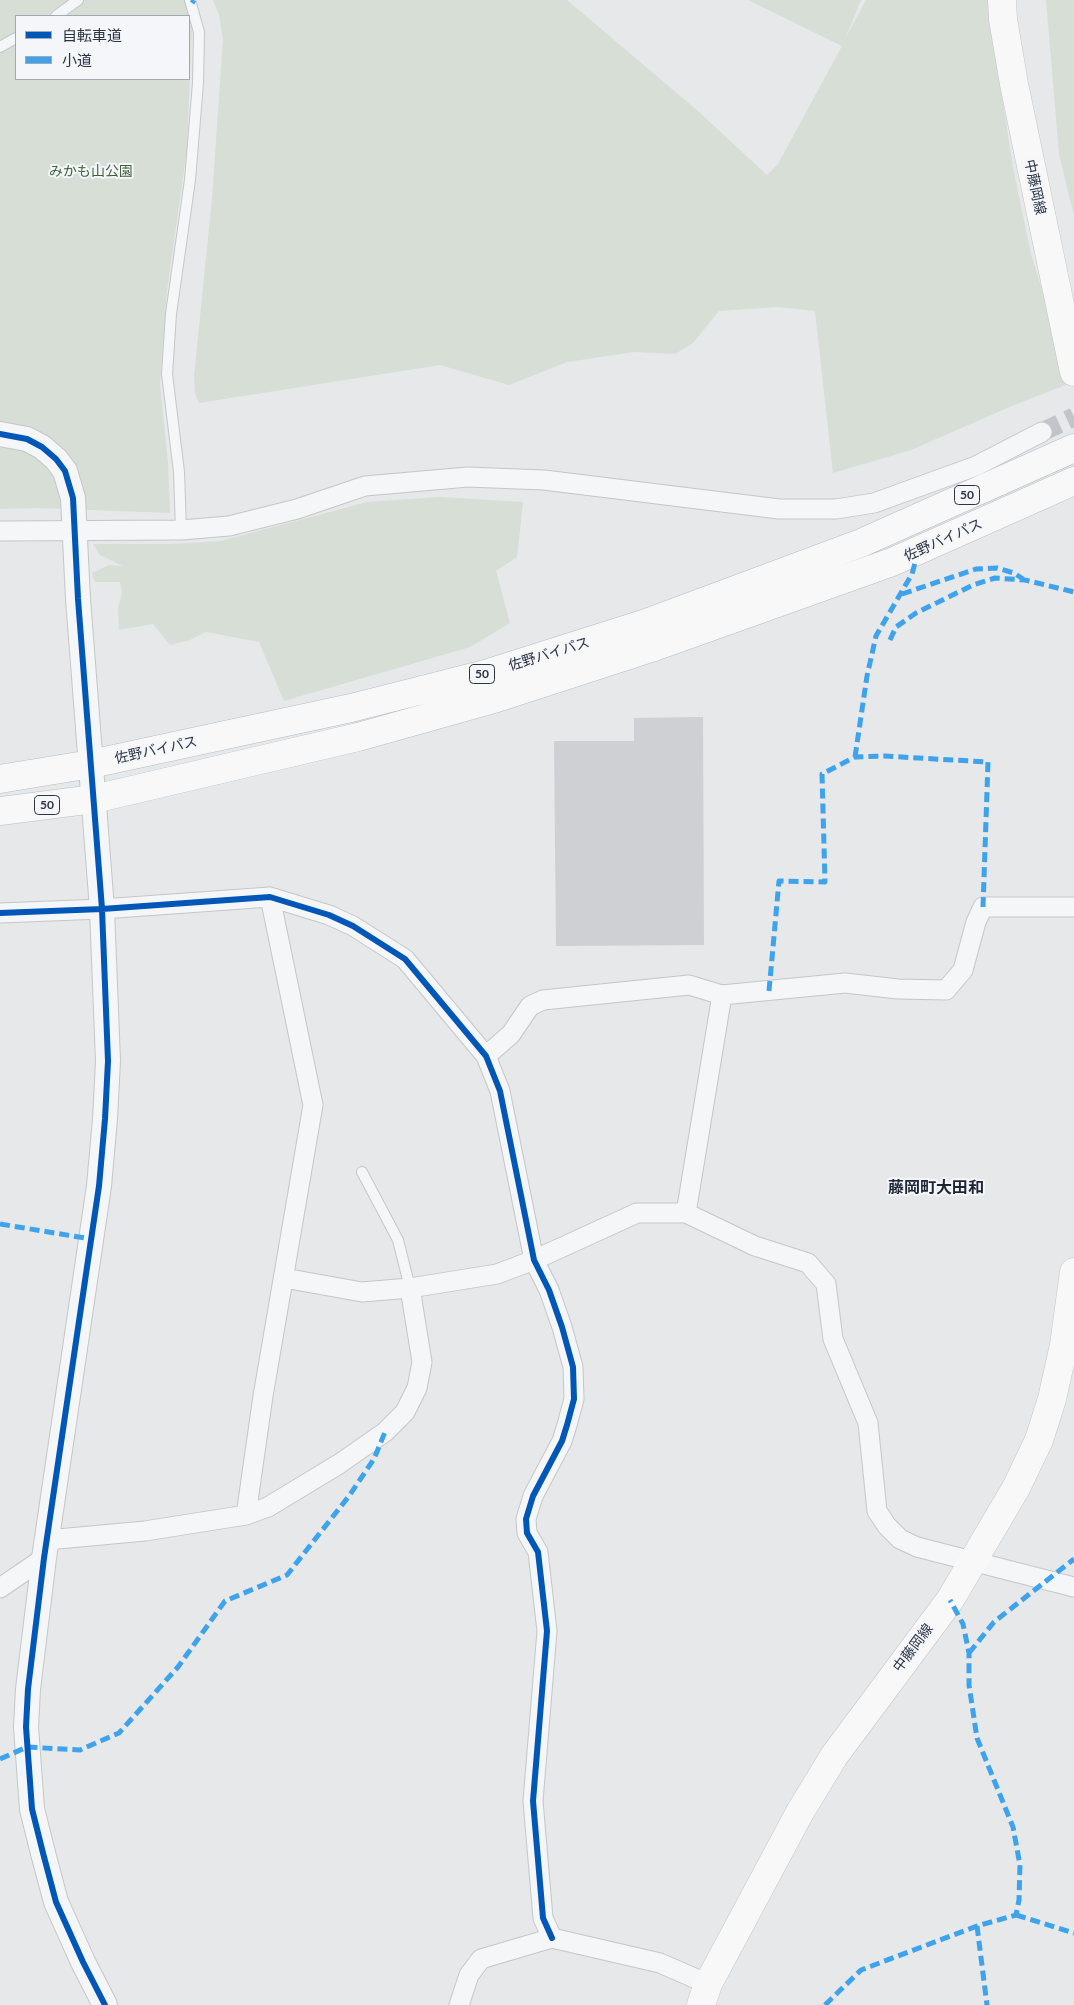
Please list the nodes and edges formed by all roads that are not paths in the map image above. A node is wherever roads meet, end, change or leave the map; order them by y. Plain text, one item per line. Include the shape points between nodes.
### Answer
1 (78, 0) edge
2 (190, 0) edge
3 (1002, 0) edge
4 (57, 15) edge
5 (15, 39) edge
6 (0, 47) edge
7 (1074, 372) edge
8 (1042, 432) tunnel mouth
9 (0, 434) edge
10 (1074, 448) edge
11 (1074, 482) edge
12 (74, 530) junction
13 (181, 530) junction
14 (0, 531) edge
15 (91, 764) junction
16 (0, 779) edge
17 (94, 799) junction
18 (0, 811) edge
19 (270, 897) junction
20 (1074, 907) edge
21 (102, 909) junction
22 (0, 913) edge
23 (722, 995) junction
24 (486, 1056) junction
25 (362, 1172) dead end
26 (686, 1213) junction
27 (534, 1260) junction
28 (1074, 1272) edge
29 (284, 1278) junction
30 (410, 1288) junction
31 (246, 1515) junction
32 (46, 1549) junction
33 (974, 1562) junction
34 (1074, 1587) edge
35 (0, 1588) edge
36 (552, 1938) junction
37 (705, 1995) edge
38 (105, 2005) edge
39 (459, 2005) edge

1 - 4 lane
2 - 13 lane via 200,32 198,83 167,374 179,472
3 - 7 main road, 中藤岡線 via 1014,84
5 - 6 lane
8 - 13 street via 976,466 874,503 836,509 779,509 544,480 468,477 365,486 297,510 229,526
9 - 12 street via 27,439 56,459 70,484
10 - 15 main road, 佐野バイパス / 50 via 861,543 646,624 485,674 351,708
11 - 17 main road, 佐野バイパス / 50 via 892,562 615,660 497,698 358,737
12 - 13 street
12 - 14 street
12 - 15 street
15 - 16 main road, 佐野バイパス / 50
15 - 17 street
17 - 18 main road, 佐野バイパス / 50
17 - 21 street
19 - 21 street
19 - 24 street via 345,922 405,959
19 - 29 street via 313,1105
20 - 23 street via 983,907 963,970 946,990 845,983
21 - 22 street
21 - 32 street via 108,1060 105,1119 99,1186
23 - 24 street via 689,985 543,1000 530,1006 512,1034
23 - 26 street
24 - 27 street via 500,1091
25 - 30 lane via 398,1240
26 - 27 street via 637,1213
26 - 33 street via 755,1246 808,1263 826,1284 833,1339 868,1423 877,1511 900,1539 917,1547
27 - 30 street via 497,1274
27 - 36 street via 562,1327 572,1366 574,1399 562,1441 533,1496 526,1519 528,1533 538,1552 547,1631 533,1800 542,1918
28 - 33 main road, 中藤岡線 via 1064,1345 1039,1440
29 - 30 street via 362,1292
29 - 31 street
30 - 31 street via 422,1362 418,1388 405,1412 385,1432 339,1464 275,1502
31 - 32 street
32 - 35 street
32 - 38 street via 28,1689 27,1747 32,1809 56,1902
33 - 34 street
33 - 37 main road, 中藤岡線 via 950,1600 834,1756 800,1812
36 - 37 street via 660,1963
36 - 39 street via 481,1959 469,1975

